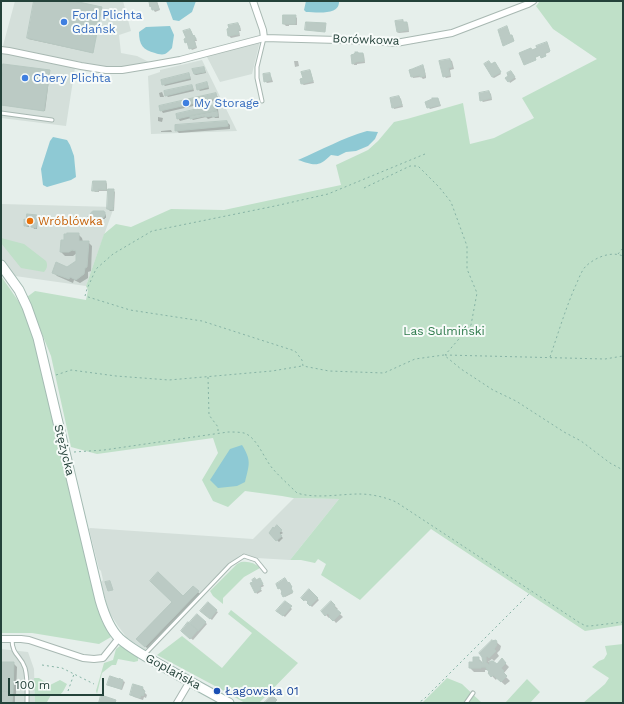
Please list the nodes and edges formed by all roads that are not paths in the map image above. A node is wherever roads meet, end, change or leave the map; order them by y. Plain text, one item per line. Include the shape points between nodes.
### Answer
1 (253, 1) edge
2 (533, 1) edge
3 (264, 38) junction
4 (1, 50) edge
5 (262, 101) dead end
6 (1, 113) edge
7 (52, 120) dead end
8 (1, 265) edge
9 (265, 571) dead end
10 (119, 638) junction
11 (1, 639) edge
12 (12, 639) junction
13 (144, 656) junction
14 (190, 681) junction
15 (473, 693) dead end
16 (27, 703) edge
17 (177, 703) edge
18 (229, 703) edge
19 (466, 703) edge

1 - 3 street
2 - 3 street, Borówkowa via 452,33 396,43
3 - 4 street, Borówkowa via 180,60 122,70 81,66
3 - 5 lane via 257,67
6 - 7 lane
8 - 10 street, Stężycka via 27,307 38,338 100,600 108,622
9 - 13 lane via 256,560 244,556 230,565
10 - 12 street via 104,658 94,659 83,658 29,640
10 - 13 street, Goplańska
11 - 12 street
12 - 16 lane via 14,652 25,667
13 - 14 street, Goplańska
14 - 17 street
14 - 18 street, Goplańska
15 - 19 lane

